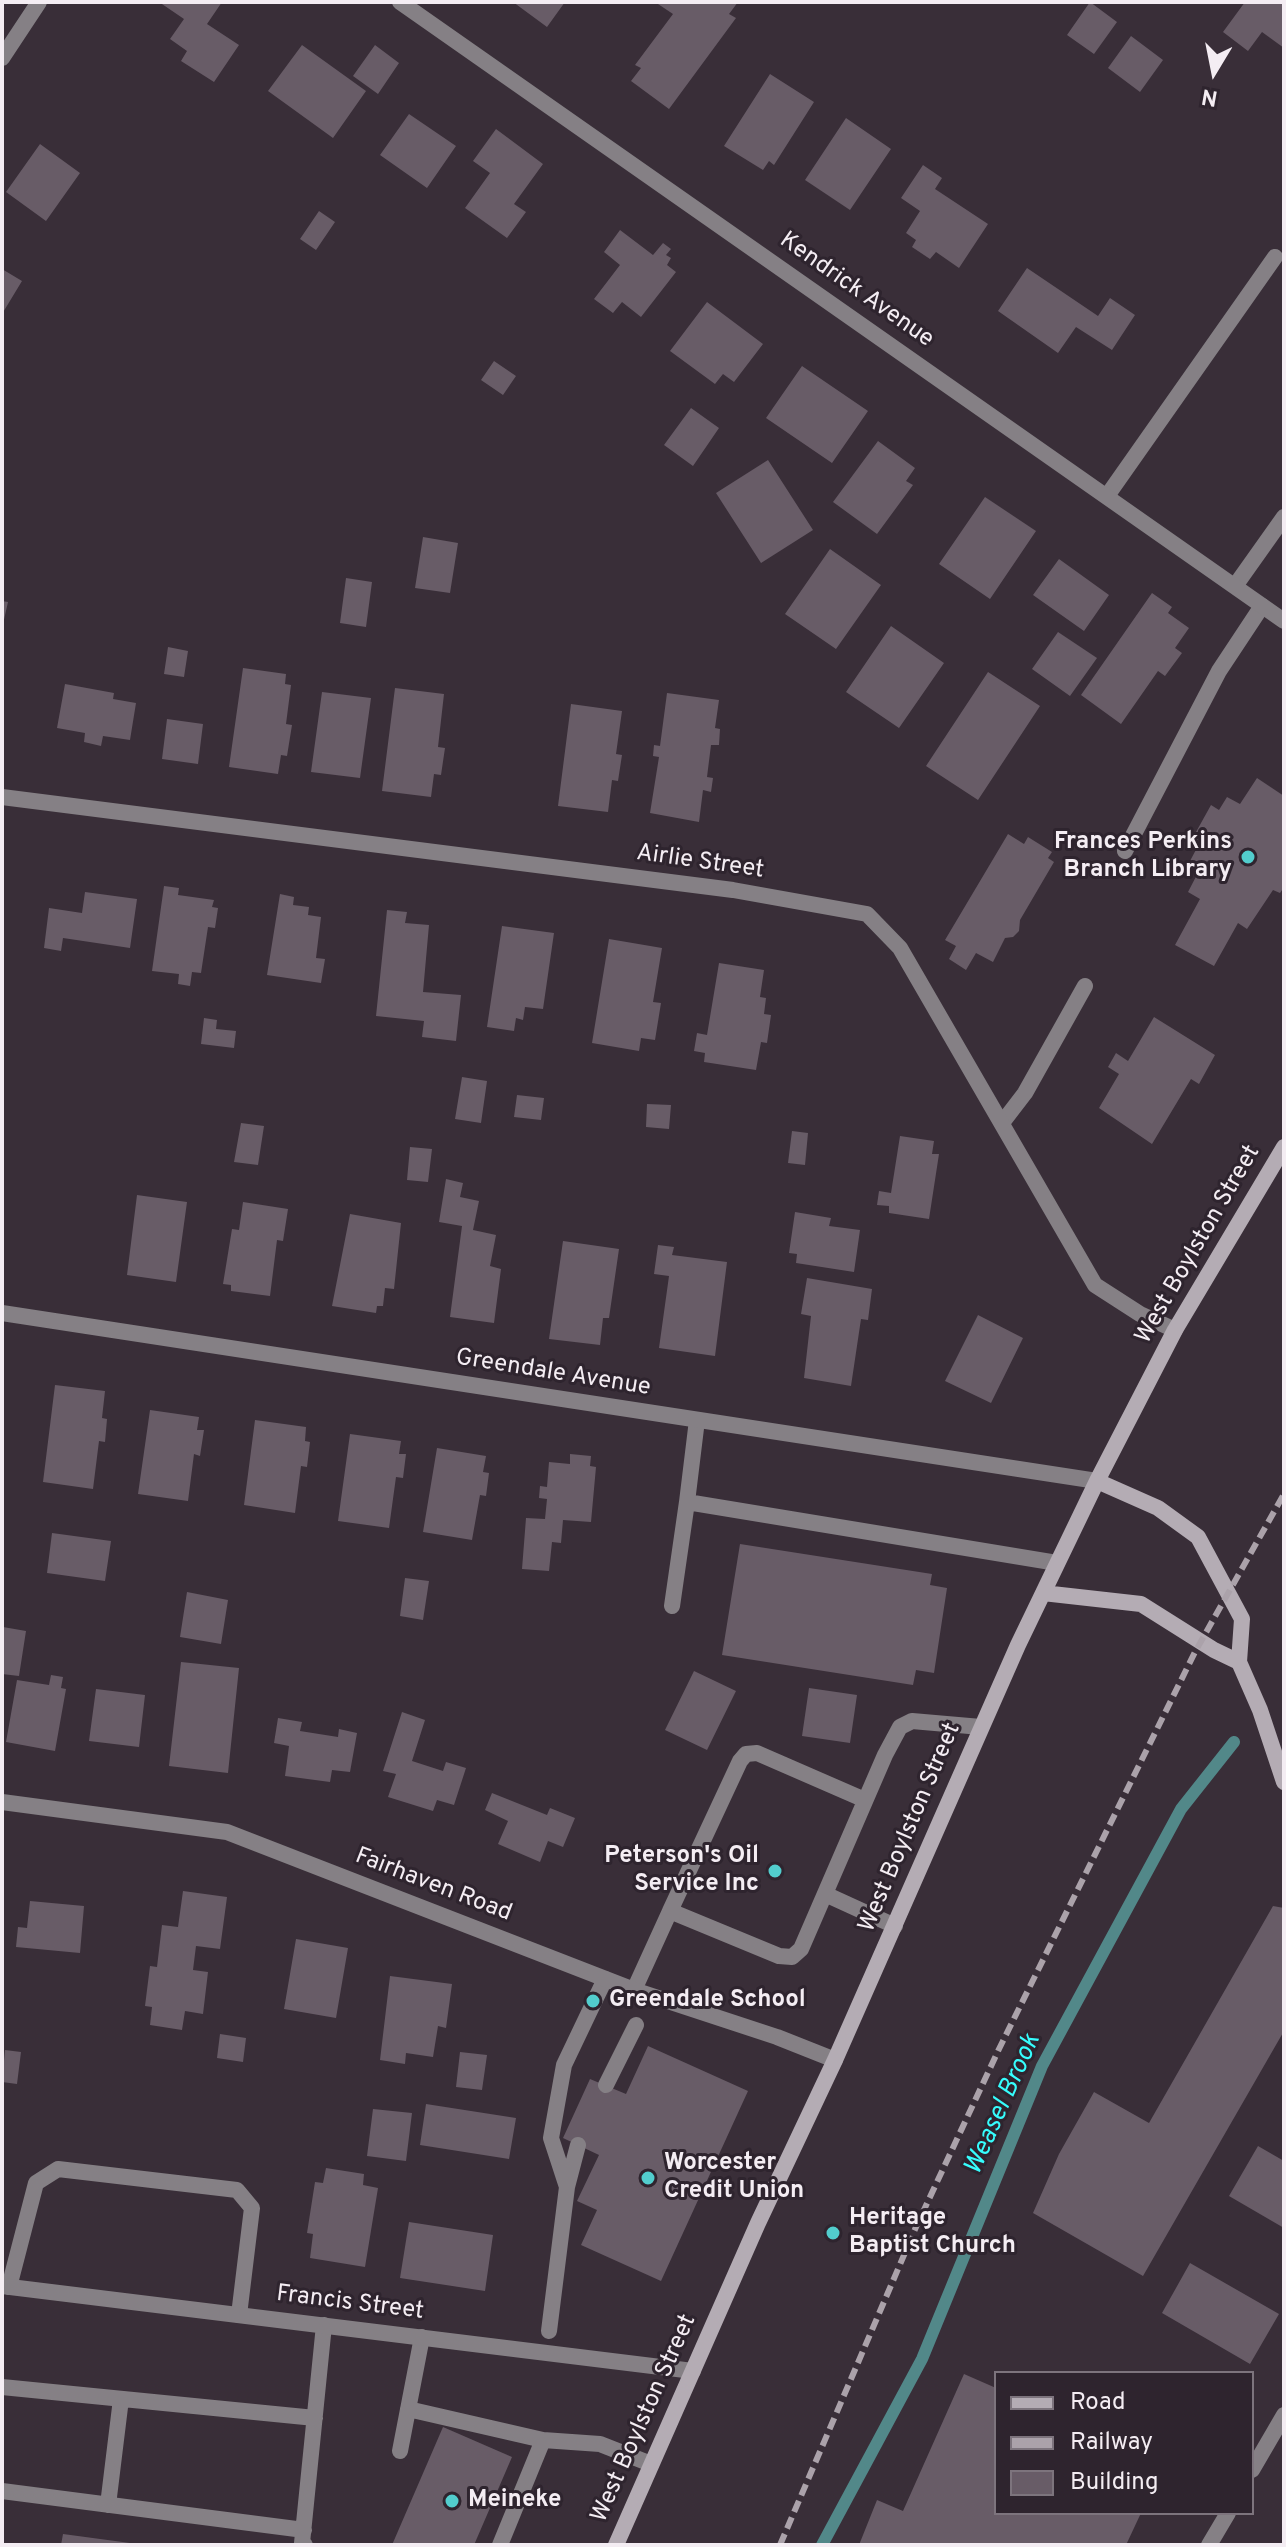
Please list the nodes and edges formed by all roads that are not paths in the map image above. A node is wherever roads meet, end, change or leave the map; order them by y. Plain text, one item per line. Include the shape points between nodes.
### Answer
1 (39, 2) edge
2 (400, 2) edge
3 (2, 58) edge
4 (1275, 257) dead end
5 (1107, 496) junction
6 (1284, 517) edge
7 (1235, 586) junction
8 (1262, 606) junction
9 (1284, 621) edge
10 (2, 797) edge
11 (1125, 851) dead end
12 (1085, 986) dead end
13 (1002, 1123) junction
14 (1284, 1147) edge
15 (2, 1313) edge
16 (1175, 1330) junction
17 (697, 1420) junction
18 (1097, 1481) junction
19 (687, 1502) junction
20 (1057, 1563) junction
21 (1043, 1593) junction
22 (672, 1606) dead end
23 (1239, 1662) junction
24 (981, 1727) junction
25 (1283, 1777) edge
26 (865, 1800) junction
27 (2, 1802) edge
28 (825, 1894) junction
29 (670, 1911) junction
30 (895, 1926) junction
31 (605, 1979) junction
32 (634, 1990) junction
33 (636, 2025) dead end
34 (835, 2060) junction
35 (606, 2085) dead end
36 (578, 2145) dead end
37 (567, 2187) junction
38 (6, 2286) edge
39 (239, 2315) junction
40 (324, 2325) junction
41 (549, 2331) dead end
42 (422, 2337) junction
43 (693, 2371) junction
44 (2, 2387) edge
45 (121, 2399) junction
46 (408, 2409) junction
47 (1284, 2415) edge
48 (315, 2418) junction
49 (543, 2440) junction
50 (400, 2451) dead end
51 (651, 2464) junction
52 (1254, 2467) edge
53 (2, 2491) edge
54 (108, 2505) junction
55 (1227, 2515) edge
56 (304, 2539) edge
57 (500, 2545) edge
58 (616, 2545) edge
59 (1209, 2545) edge

1 - 3 street
2 - 5 street, Kendrick Avenue
4 - 5 street
5 - 7 street, Kendrick Avenue
6 - 7 street
7 - 8 street, Kendrick Avenue
8 - 9 street, Kendrick Avenue
8 - 11 street via 1219,671
10 - 13 street, Airlie Street via 733,890 867,914 900,948
12 - 13 street via 1025,1093
13 - 16 street, Airlie Street via 1095,1285
14 - 16 main road, West Boylston Street
15 - 17 street, Greendale Avenue
16 - 18 main road, West Boylston Street
17 - 18 street, Greendale Avenue
17 - 19 street
18 - 20 main road, West Boylston Street
18 - 23 main road via 1158,1508 1198,1537 1242,1619
19 - 20 street
19 - 22 street
20 - 21 main road, West Boylston Street
21 - 23 main road via 1141,1604
21 - 24 main road, West Boylston Street
23 - 25 main road
24 - 26 street via 912,1721 900,1727
24 - 30 main road, West Boylston Street
26 - 28 street
26 - 29 street via 757,1753 746,1754
27 - 31 street, Fairhaven Road via 227,1832
28 - 29 street via 801,1949 792,1957
28 - 30 street
29 - 32 street
30 - 34 main road, West Boylston Street
31 - 32 street, Fairhaven Road
31 - 37 street via 564,2065 551,2138
32 - 34 street, Fairhaven Road
33 - 35 street
34 - 43 main road, West Boylston Street
36 - 37 street
37 - 41 street
38 - 39 street, Francis Street
38 - 39 street via 36,2183 58,2169 237,2190 252,2208
39 - 40 street, Francis Street
40 - 42 street, Francis Street
40 - 48 street
42 - 43 street, Francis Street
42 - 46 street
43 - 51 main road, West Boylston Street
44 - 45 street
45 - 48 street
45 - 54 street
46 - 49 street
46 - 50 street
47 - 52 street
48 - 56 street
49 - 51 street via 600,2444
49 - 57 street
51 - 58 main road, West Boylston Street
53 - 54 street
54 - 56 street
55 - 59 street

